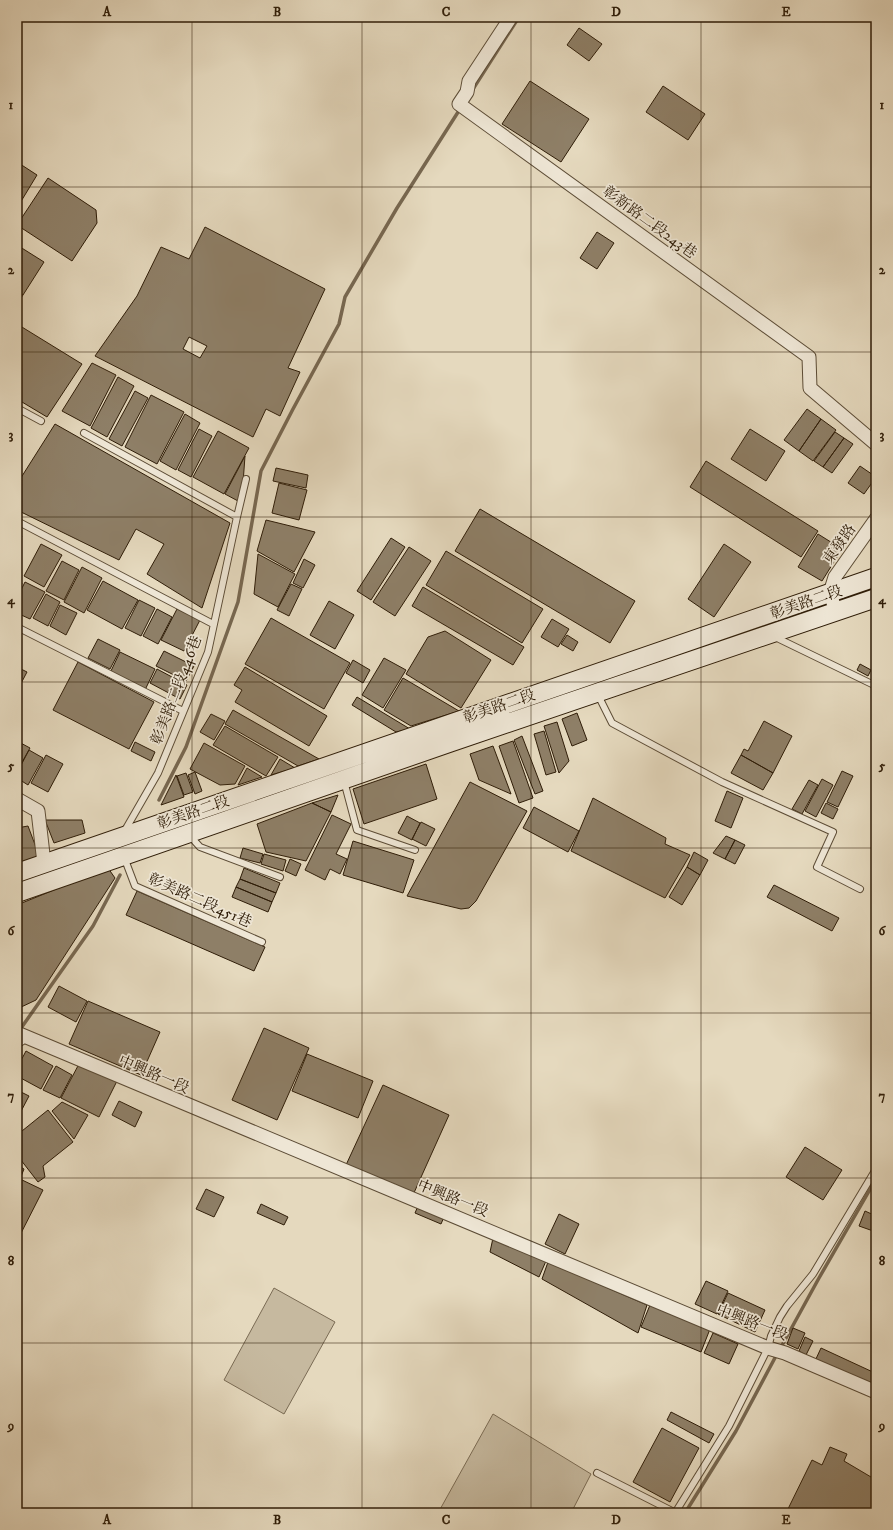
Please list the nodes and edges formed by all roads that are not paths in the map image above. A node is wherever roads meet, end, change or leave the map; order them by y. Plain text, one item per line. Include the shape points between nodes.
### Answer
1 (511, 17) edge
2 (17, 408) edge
3 (41, 421) dead end
4 (84, 433) dead end
5 (876, 444) edge
6 (246, 479) dead end
7 (237, 517) junction
8 (876, 519) edge
9 (17, 521) edge
10 (876, 577) edge
11 (830, 593) junction
12 (876, 598) edge
13 (836, 612) junction
14 (213, 624) junction
15 (17, 627) edge
16 (770, 634) junction
17 (876, 686) edge
18 (597, 693) junction
19 (183, 711) junction
20 (481, 713) junction
21 (486, 730) junction
22 (343, 779) junction
23 (17, 800) edge
24 (187, 833) junction
25 (123, 846) junction
26 (415, 850) dead end
27 (44, 863) junction
28 (17, 873) edge
29 (280, 876) dead end
30 (860, 889) dead end
31 (17, 892) edge
32 (262, 942) dead end
33 (20, 1039) edge
34 (876, 1169) edge
35 (768, 1348) junction
36 (876, 1392) edge
37 (597, 1473) dead end
38 (674, 1513) edge

1 - 5 street, 彰新路二段243巷 via 469,80 467,92 459,104 809,357 810,388
2 - 3 lane
4 - 7 lane
6 - 7 lane, 彰美路二段446巷
7 - 14 lane, 彰美路二段446巷
8 - 11 street, 東發路 via 838,572
9 - 14 lane
10 - 11 main road, 彰美路二段
11 - 13 street
11 - 20 main road, 彰美路二段
12 - 13 main road, 彰美路二段
13 - 16 main road, 彰美路二段
14 - 19 lane, 彰美路二段446巷 via 208,652
15 - 19 lane
16 - 17 lane
16 - 18 main road, 彰美路二段
18 - 21 main road, 彰美路二段
18 - 30 lane via 612,723 722,782 833,832 817,867
19 - 25 lane, 彰美路二段446巷 via 158,773
20 - 21 main road
20 - 25 main road, 彰美路二段
21 - 22 main road, 彰美路二段
22 - 24 main road, 彰美路二段
22 - 26 lane via 357,830
23 - 27 street via 38,811
24 - 25 main road, 彰美路二段
24 - 29 lane via 200,847
25 - 27 main road
25 - 31 main road
25 - 32 lane, 彰美路二段451巷 via 135,886
27 - 28 main road
33 - 35 street, 中興路一段 via 263,1137
34 - 35 lane via 813,1274 780,1317
35 - 36 street, 中興路一段 via 786,1352
35 - 38 lane via 728,1426
37 - 38 lane

